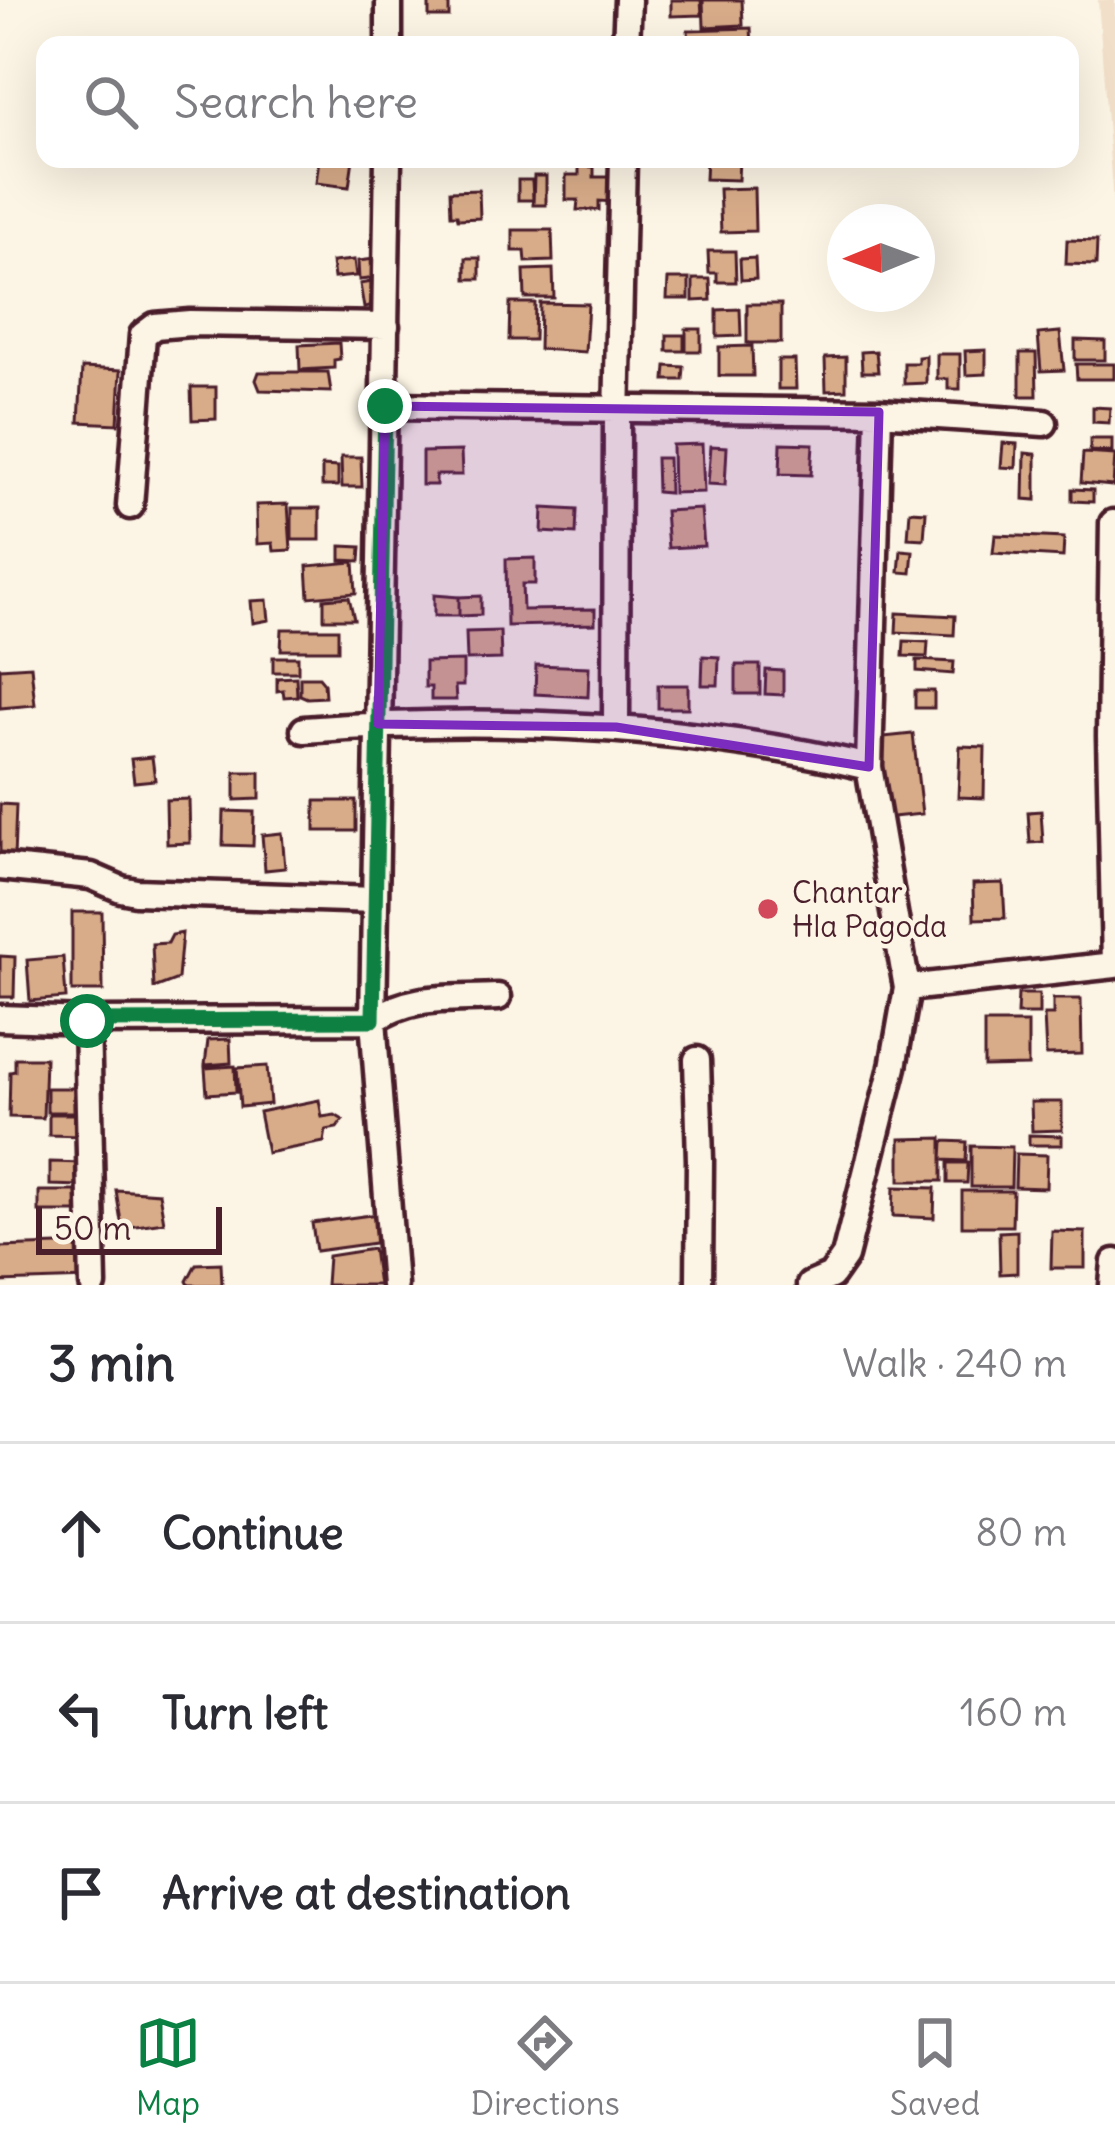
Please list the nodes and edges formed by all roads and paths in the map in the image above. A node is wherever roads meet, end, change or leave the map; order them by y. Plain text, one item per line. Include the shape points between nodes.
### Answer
1 (389, 0) edge
2 (628, 0) edge
3 (389, 36) edge
4 (626, 36) edge
5 (388, 168) edge
6 (623, 168) edge
7 (386, 326) junction
8 (385, 406) junction
9 (617, 410) junction
10 (879, 412) junction
11 (1044, 423) dead end
12 (130, 506) dead end
13 (1113, 523) edge
14 (378, 724) junction
15 (616, 727) junction
16 (304, 730) dead end
17 (869, 767) junction
18 (0, 867) edge
19 (375, 900) junction
20 (1115, 965) edge
21 (907, 988) junction
22 (499, 997) dead end
23 (0, 1018) edge
24 (373, 1020) junction
25 (87, 1021) junction
26 (697, 1060) dead end
27 (1115, 1262) edge
28 (93, 1285) edge
29 (394, 1285) edge
30 (700, 1285) edge
31 (810, 1285) edge
32 (1114, 1285) edge

1 - 3 street
2 - 4 street
5 - 7 street
6 - 9 street
7 - 8 street
7 - 12 street via 154,326 143,335
8 - 9 street
8 - 14 street
9 - 10 street
9 - 15 street
10 - 11 street
10 - 17 street
13 - 20 street
14 - 15 street
14 - 16 street
14 - 19 street
15 - 17 street
17 - 21 street
18 - 19 street via 91,876 136,892
19 - 24 street
20 - 21 street
21 - 31 street via 845,1256 831,1276
22 - 24 street via 417,1000
23 - 25 street
24 - 25 street
24 - 29 street
25 - 28 street
26 - 30 street
27 - 32 street

